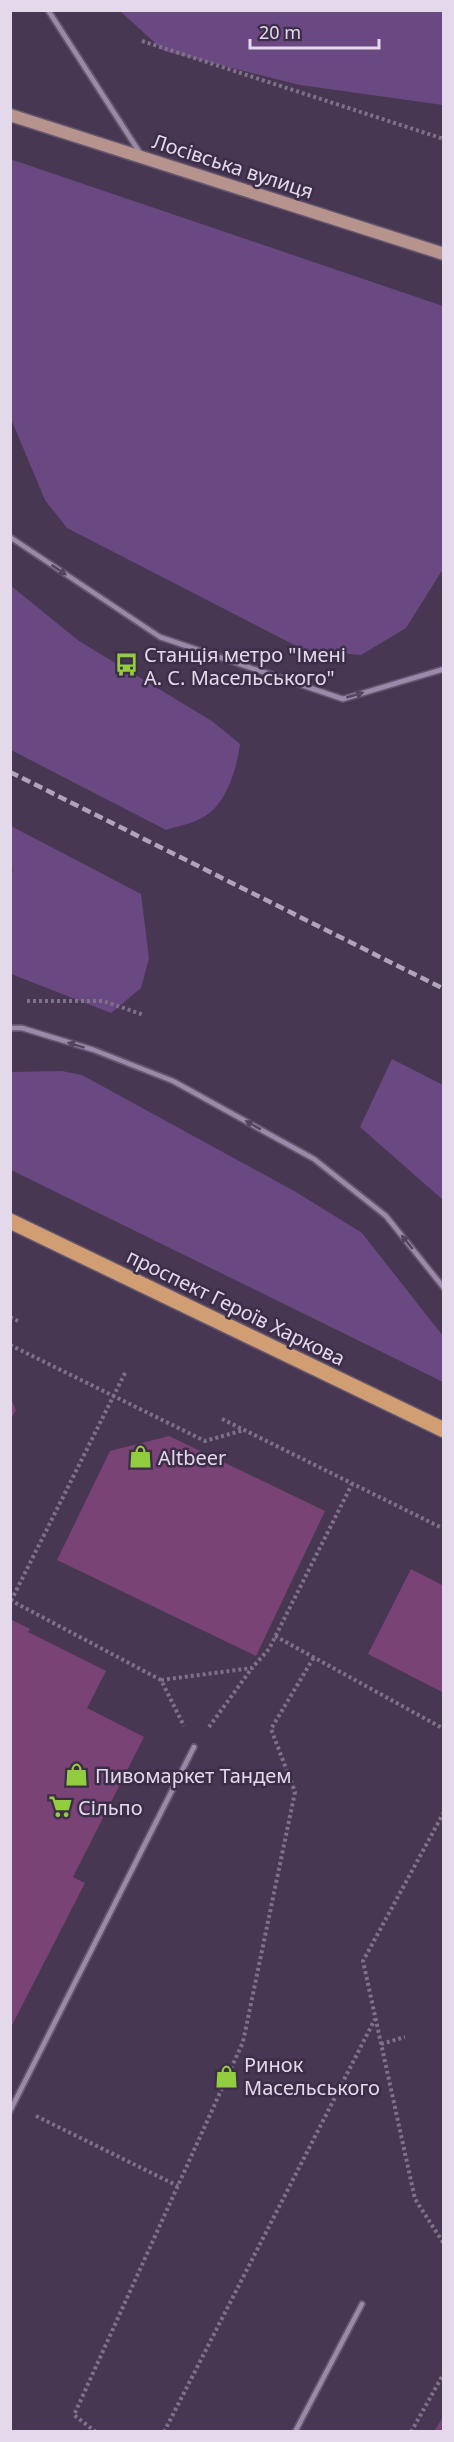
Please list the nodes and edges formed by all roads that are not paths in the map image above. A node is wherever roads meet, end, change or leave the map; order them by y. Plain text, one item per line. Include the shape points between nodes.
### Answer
1 (48, 10) edge
2 (10, 115) edge
3 (143, 158) junction
4 (444, 254) edge
5 (10, 537) edge
6 (444, 669) edge
7 (10, 1028) edge
8 (10, 1221) edge
9 (444, 1288) edge
10 (444, 1430) edge
11 (194, 1747) road end
12 (10, 2111) edge
13 (362, 2304) dead end
14 (295, 2432) edge

1 - 3 lane
2 - 3 main road, Лосівська вулиця
3 - 4 main road, Лосівська вулиця
5 -> 6 lane via 160,638 343,699
9 -> 7 lane via 386,1216 314,1159 173,1081 94,1050 22,1028
8 - 10 main road, проспект Героїв Харкова
11 - 12 lane
13 - 14 lane

